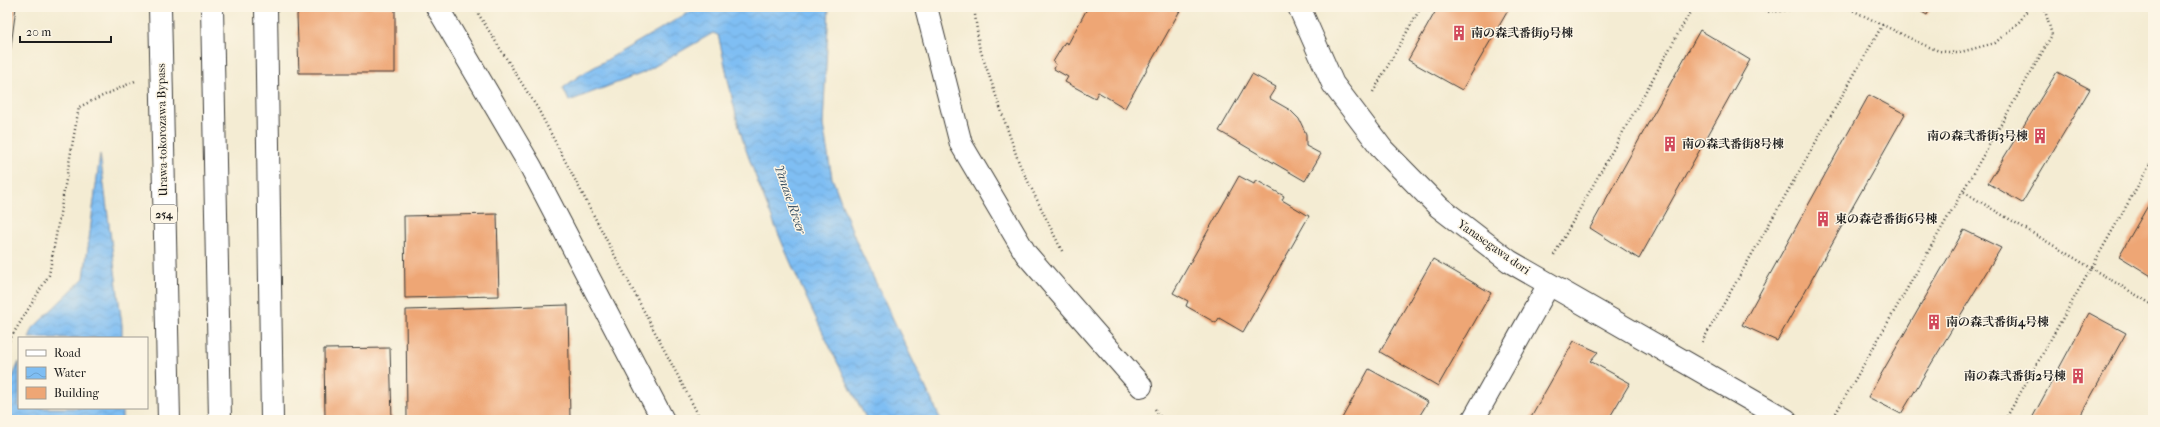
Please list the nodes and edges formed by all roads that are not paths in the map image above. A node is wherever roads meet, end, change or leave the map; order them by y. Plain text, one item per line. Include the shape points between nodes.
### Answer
1 (160, 7) edge
2 (212, 7) edge
3 (266, 7) edge
4 (437, 7) edge
5 (926, 7) edge
6 (1299, 7) edge
7 (1549, 284) junction
8 (1141, 386) road end
9 (170, 420) edge
10 (220, 420) edge
11 (272, 420) edge
12 (663, 420) edge
13 (1473, 420) edge
14 (1786, 420) edge

1 - 9 main road, Urawa-tokorozawa Bypass / 254
2 - 10 main road
3 - 11 main road
4 - 12 main road via 531,167
5 - 8 main road via 961,144 1026,254
6 - 7 main road, Yanasegawa dori via 1333,84 1383,150 1439,208 1509,261
7 - 13 main road
7 - 14 main road, Yanasegawa dori

